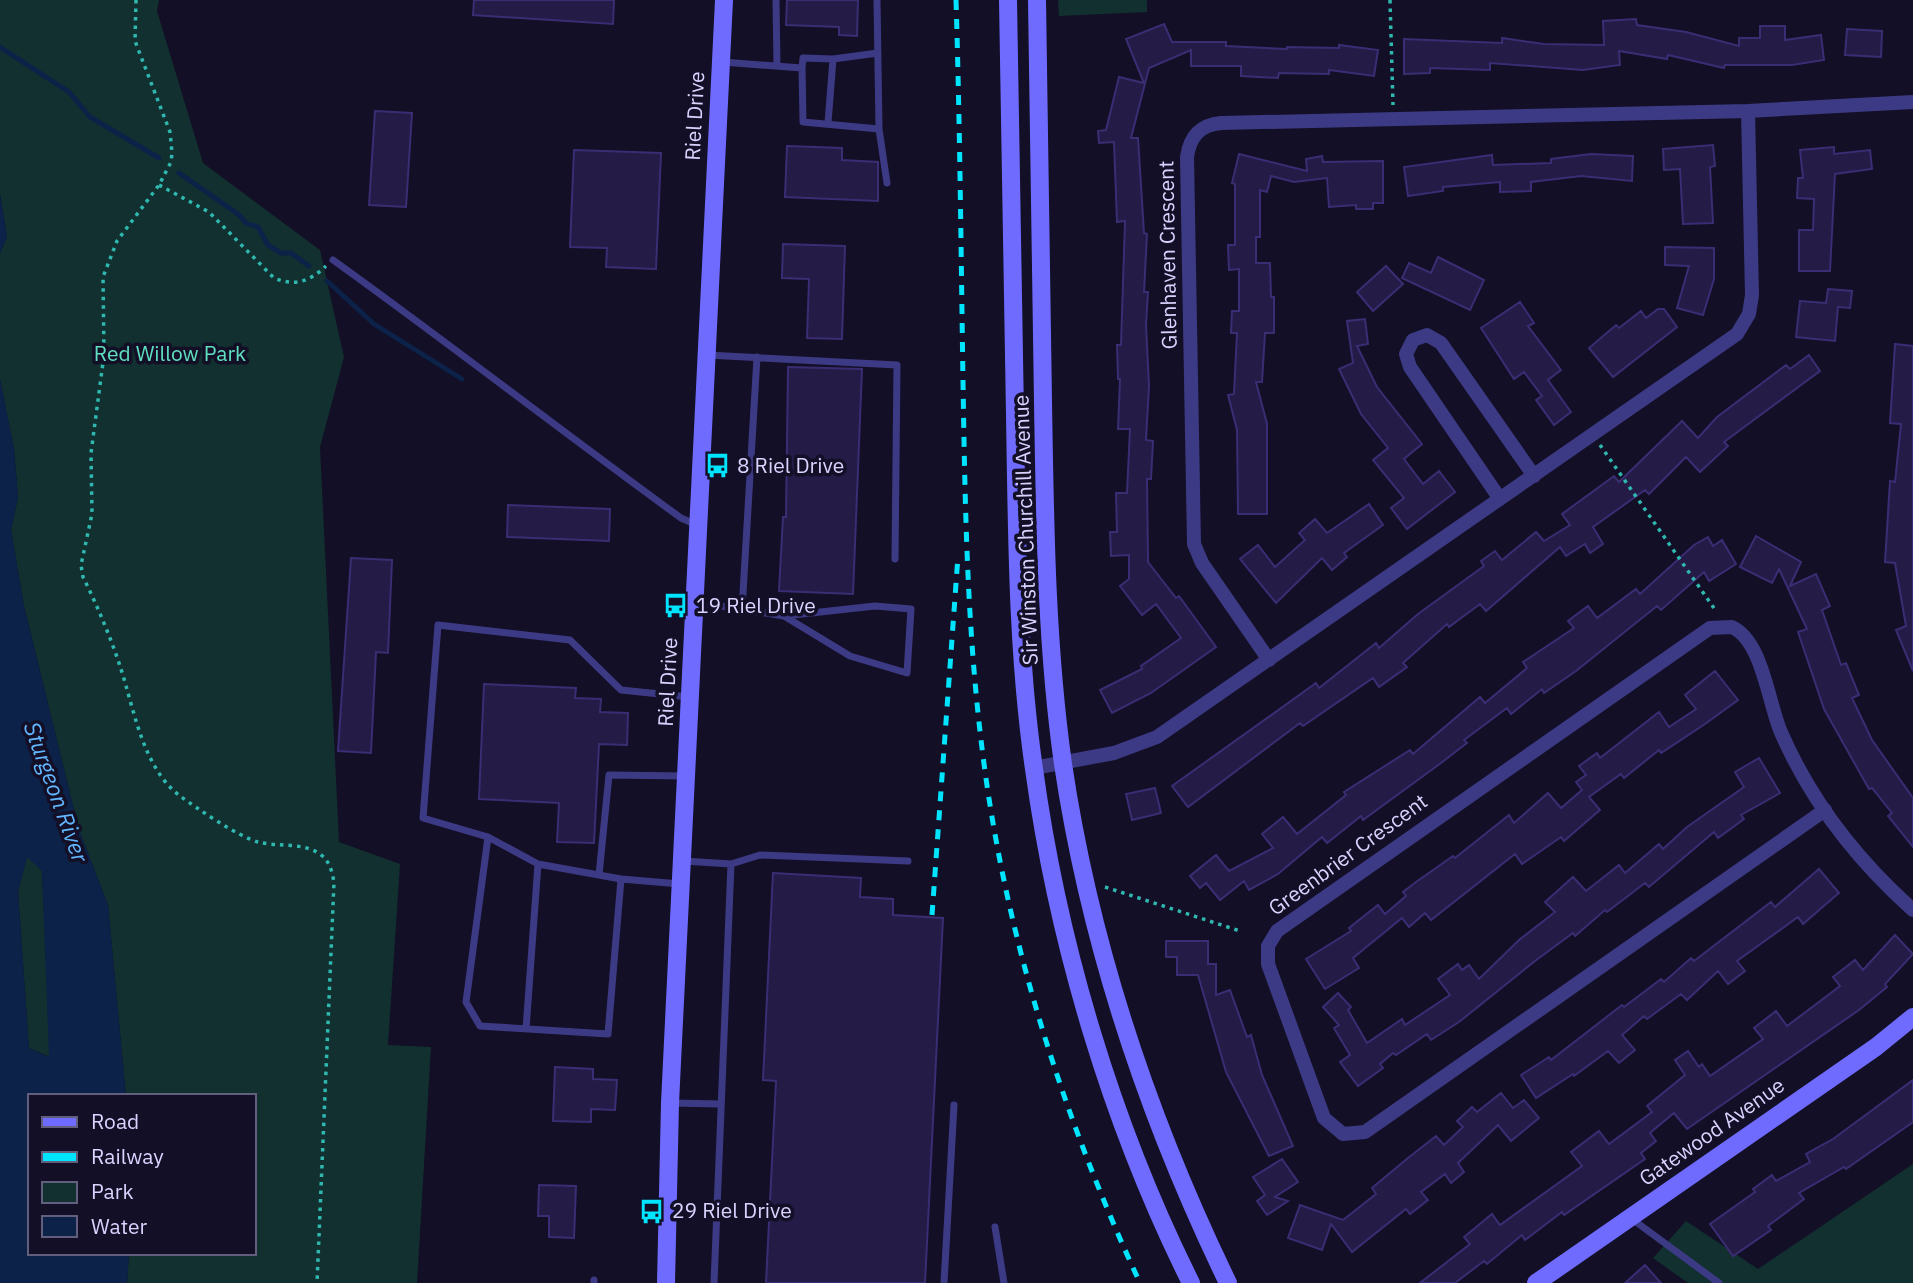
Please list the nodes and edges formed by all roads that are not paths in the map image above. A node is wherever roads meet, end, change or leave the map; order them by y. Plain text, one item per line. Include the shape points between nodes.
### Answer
1 (724, 0) edge
2 (776, 0) edge
3 (877, 0) edge
4 (1008, 0) edge
5 (1037, 0) edge
6 (878, 53) junction
7 (834, 59) junction
8 (721, 62) junction
9 (777, 66) junction
10 (802, 68) junction
11 (1913, 102) edge
12 (1748, 111) junction
13 (828, 123) junction
14 (879, 129) junction
15 (887, 183) dead end
16 (333, 260) road end
17 (706, 355) junction
18 (757, 357) junction
19 (1534, 476) junction
20 (1500, 499) junction
21 (698, 525) junction
22 (895, 559) dead end
23 (694, 601) junction
24 (742, 610) junction
25 (784, 616) junction
26 (1269, 660) junction
27 (690, 697) junction
28 (1063, 763) junction
29 (1034, 768) junction
30 (686, 776) junction
31 (1825, 810) junction
32 (488, 836) junction
33 (682, 861) junction
34 (908, 861) dead end
35 (538, 864) junction
36 (731, 864) junction
37 (599, 875) junction
38 (621, 879) junction
39 (682, 884) junction
40 (1913, 910) edge
41 (1913, 1017) edge
42 (526, 1029) junction
43 (670, 1103) junction
44 (721, 1104) junction
45 (954, 1105) dead end
46 (1629, 1217) junction
47 (995, 1227) dead end
48 (666, 1283) edge
49 (714, 1283) edge
50 (944, 1283) edge
51 (1004, 1283) edge
52 (1191, 1283) edge
53 (1228, 1283) edge
54 (1536, 1283) edge
55 (1719, 1283) edge

1 - 8 main road, Riel Drive
2 - 9 lane
3 - 6 lane
4 - 29 main road, Sir Winston Churchill Avenue via 1018,588
5 - 28 main road, Sir Winston Churchill Avenue via 1047,607
6 - 7 lane
6 - 14 lane
7 - 10 lane via 803,58
7 - 13 lane
8 - 9 lane
8 - 17 main road, Riel Drive
9 - 10 lane
10 - 13 lane via 803,122
11 - 12 street, Glenhaven Crescent
12 - 19 street via 1749,314 1729,340
12 - 26 street, Glenhaven Crescent via 1215,123 1195,133 1189,147 1194,544 1202,563
13 - 14 lane
14 - 15 lane
16 - 21 lane via 477,363 565,434 681,518
17 - 18 lane
17 - 21 main road, Riel Drive
18 - 22 lane via 897,365
18 - 24 lane
19 - 20 street
19 - 20 street via 1441,342 1419,336 1407,348 1408,362
20 - 26 street
21 - 23 main road, Riel Drive
23 - 24 lane
23 - 27 main road, Riel Drive
24 - 25 lane
25 - 25 lane via 850,656 907,673 911,609 875,606
26 - 28 street via 1146,743
27 - 30 main road, Riel Drive
27 - 32 lane via 621,690 570,640 438,625 424,818
28 - 29 street
28 - 53 main road, Sir Winston Churchill Avenue via 1089,900 1127,1040 1172,1161
29 - 52 main road, Sir Winston Churchill Avenue via 1056,897 1078,985 1144,1176
30 - 33 main road, Riel Drive
30 - 37 lane via 609,775
31 - 31 street, Greenbrier Crescent via 1781,731 1752,643 1732,627 1703,631 1277,930 1266,956 1324,1118 1343,1133 1365,1132
31 - 40 street, Greenbrier Crescent via 1870,869
32 - 35 lane
32 - 42 lane via 466,1002 480,1026
33 - 36 lane
33 - 39 main road, Riel Drive
34 - 36 lane via 760,855
35 - 37 lane
35 - 42 lane
36 - 44 lane
37 - 38 lane
38 - 39 lane
38 - 42 lane via 608,1034
39 - 43 main road, Riel Drive
41 - 46 main road, Gatewood Avenue
43 - 44 lane
43 - 48 main road, Riel Drive
44 - 49 lane
45 - 50 lane
46 - 54 main road, Gatewood Avenue
46 - 55 lane
47 - 51 lane

